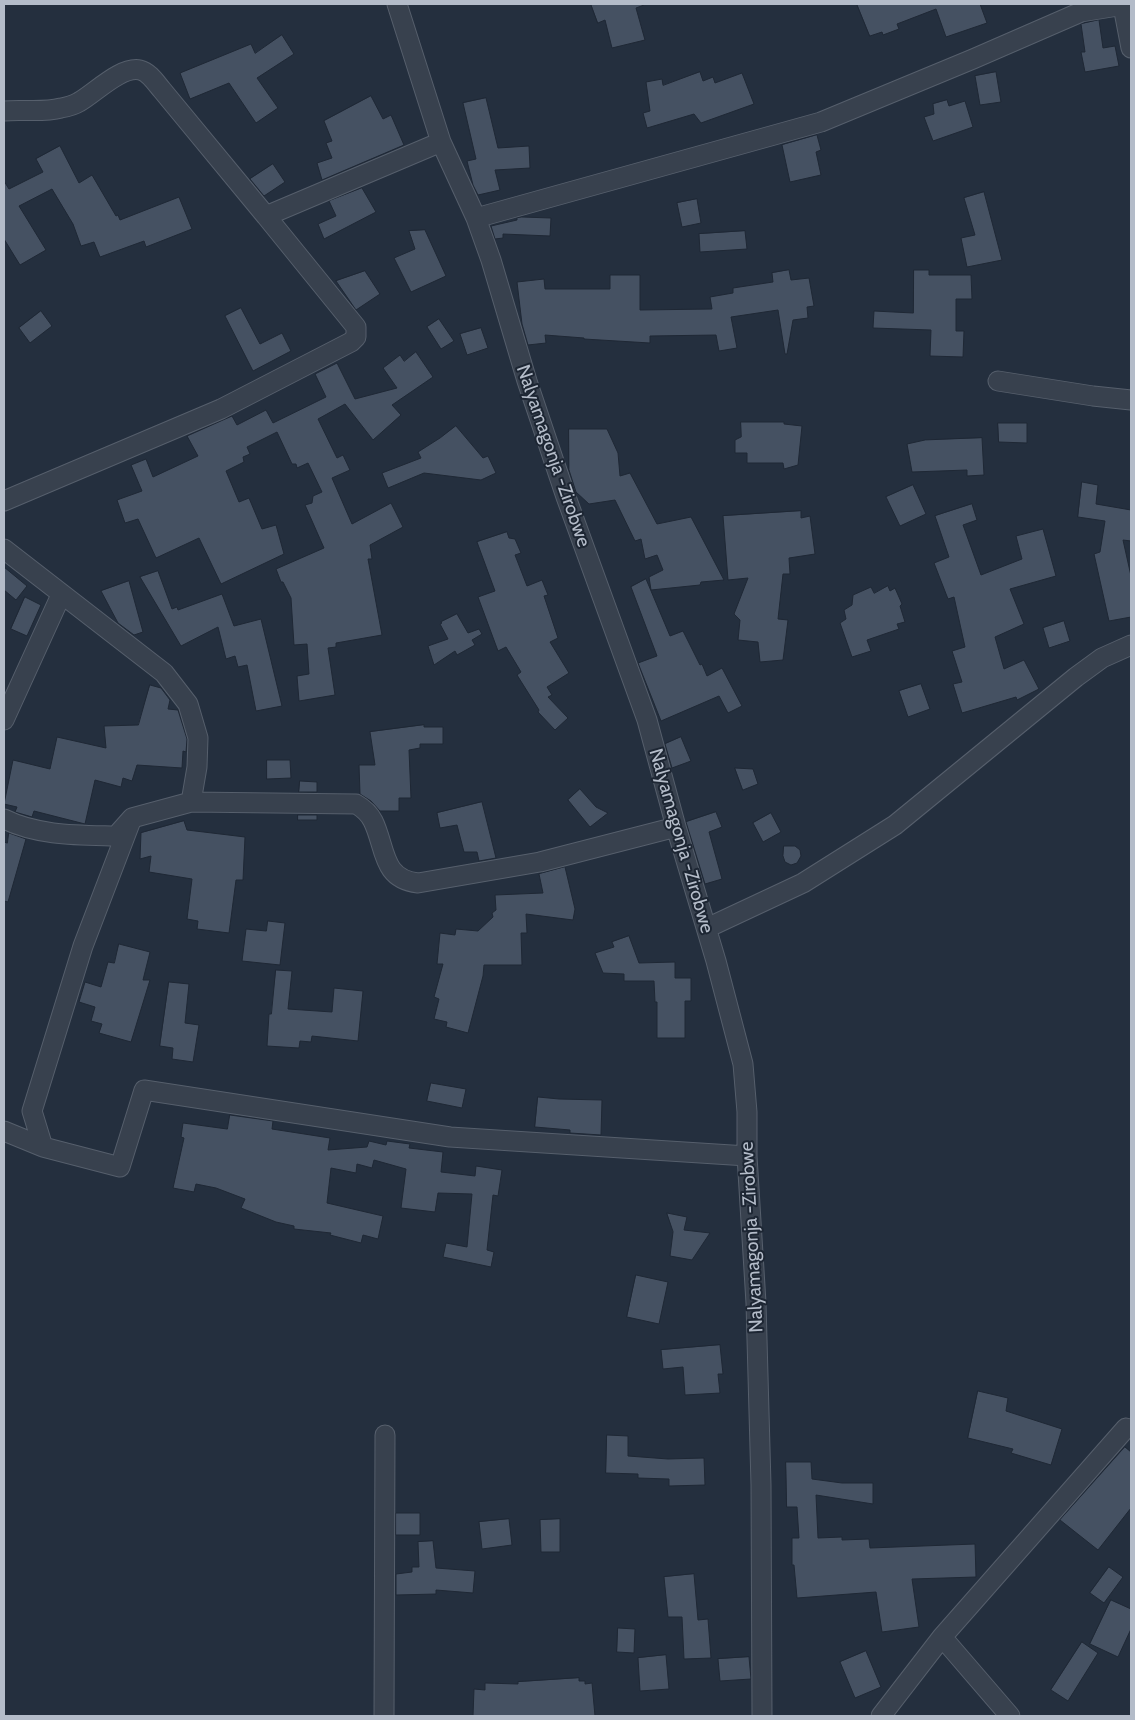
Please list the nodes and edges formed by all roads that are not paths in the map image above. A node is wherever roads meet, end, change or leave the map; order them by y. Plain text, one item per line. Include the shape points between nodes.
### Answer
1 (397, 4) edge
2 (1126, 5) edge
3 (1131, 48) edge
4 (4, 111) edge
5 (441, 142) junction
6 (266, 216) junction
7 (476, 218) junction
8 (998, 381) dead end
9 (1131, 400) edge
10 (4, 500) edge
11 (4, 549) edge
12 (61, 595) junction
13 (1131, 645) edge
14 (4, 720) edge
15 (191, 802) junction
16 (132, 818) junction
17 (4, 819) edge
18 (676, 827) junction
19 (707, 928) junction
20 (4, 1131) edge
21 (43, 1147) junction
22 (748, 1156) junction
23 (1126, 1428) dead end
24 (385, 1435) dead end
25 (942, 1637) junction
26 (384, 1716) edge
27 (762, 1716) edge
28 (881, 1716) edge
29 (1010, 1716) edge

1 - 5 street, Nalyamagonja -Zirobwe
2 - 3 street
2 - 7 street via 1081,12 822,122
4 - 6 street via 60,109 78,103 120,73 138,69 147,73 162,90
5 - 6 street
5 - 7 street, Nalyamagonja -Zirobwe
6 - 10 street via 356,327 356,336 351,342 221,408
7 - 18 street, Nalyamagonja -Zirobwe via 566,497 647,720
8 - 9 street
11 - 12 street
12 - 14 street
12 - 15 street via 164,673 188,704 198,738
13 - 19 street via 1102,658 1076,677 895,825 803,882
15 - 16 street
15 - 18 street via 356,804 372,820 393,872 408,882 418,883 540,862
16 - 17 street via 116,836 46,832
16 - 21 street via 83,946 32,1111
18 - 19 street, Nalyamagonja -Zirobwe
19 - 22 street, Nalyamagonja -Zirobwe via 743,1064
20 - 21 street
21 - 22 street via 120,1167 144,1090 450,1138
22 - 27 street, Nalyamagonja -Zirobwe via 760,1456
23 - 25 street
24 - 26 street
25 - 28 street
25 - 29 street

